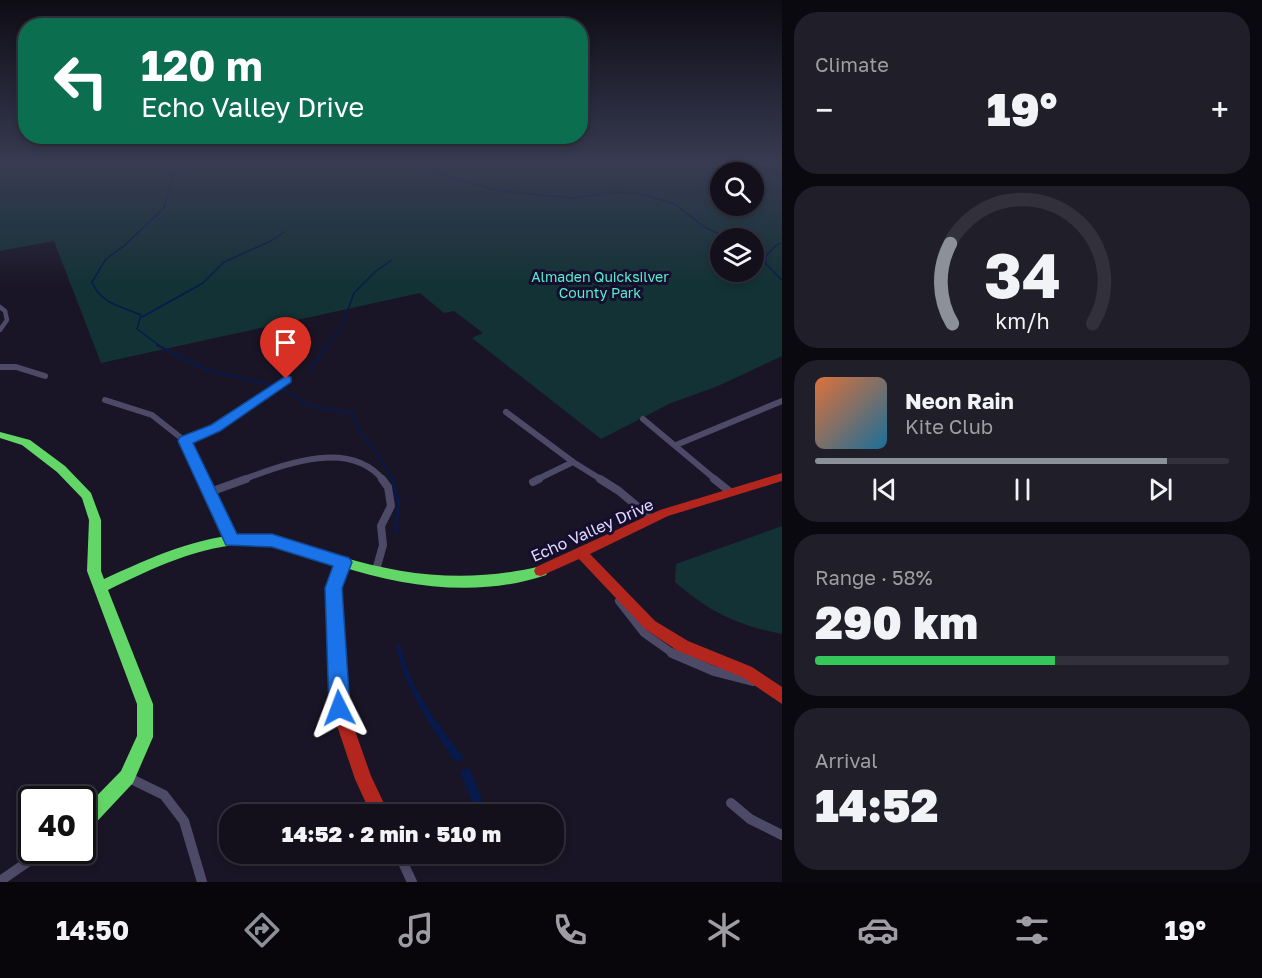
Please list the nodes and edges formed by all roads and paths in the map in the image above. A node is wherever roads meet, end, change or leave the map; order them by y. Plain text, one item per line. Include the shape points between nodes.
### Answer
1 (0, 307) edge
2 (0, 330) edge
3 (0, 367) edge
4 (45, 376) dead end
5 (286, 379) dead end
6 (105, 400) dead end
7 (782, 401) edge
8 (506, 412) dead end
9 (643, 419) dead end
10 (0, 435) edge
11 (185, 441) junction
12 (676, 445) junction
13 (573, 462) junction
14 (782, 477) edge
15 (533, 482) dead end
16 (729, 491) junction
17 (210, 492) junction
18 (651, 519) junction
19 (232, 541) junction
20 (581, 553) junction
21 (343, 562) junction
22 (376, 570) junction
23 (100, 587) junction
24 (782, 696) edge
25 (128, 777) junction
26 (731, 803) dead end
27 (376, 804) edge
28 (96, 810) edge
29 (782, 836) edge
30 (25, 864) edge
31 (404, 864) edge
32 (0, 881) edge
33 (202, 882) edge
34 (412, 882) edge

1 - 2 street via 7,320
3 - 4 street
5 - 11 street via 215,428
6 - 11 street via 152,415
7 - 12 street
8 - 13 street
9 - 12 street
10 - 23 street via 26,442 87,496 95,520 94,571
11 - 17 street
12 - 16 street
13 - 15 street
13 - 18 street via 620,491
14 - 16 street, Echo Valley Drive
16 - 18 street, Echo Valley Drive
17 - 19 street
17 - 22 street via 286,464 317,458 351,460 373,468 388,486 391,506 381,526 383,545
18 - 20 street, Echo Valley Drive
19 - 21 street, Echo Valley Drive via 272,540
19 - 23 street, Echo Valley Drive via 165,557
20 - 22 street, Echo Valley Drive via 536,573 504,581 448,584
20 - 24 street via 650,625 683,646 747,672
21 - 22 street, Echo Valley Drive
21 - 27 street via 333,588 339,708
23 - 25 street via 145,704 145,737
25 - 28 street
25 - 33 street via 164,795 184,822
26 - 29 street via 750,819
30 - 32 street
31 - 34 street

